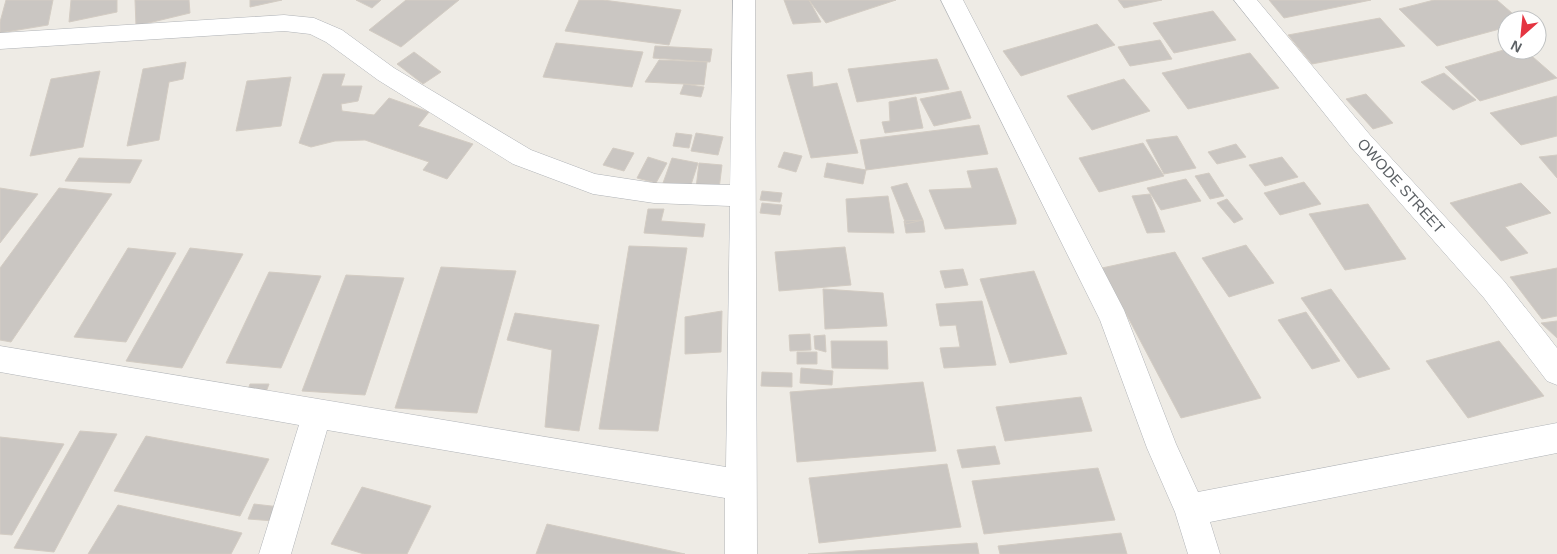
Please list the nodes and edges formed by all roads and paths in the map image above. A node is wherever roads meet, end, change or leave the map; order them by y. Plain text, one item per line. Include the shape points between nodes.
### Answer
1 (744, 0) edge
2 (952, 0) edge
3 (1245, 0) edge
4 (0, 41) edge
5 (743, 196) junction
6 (0, 359) edge
7 (1557, 372) edge
8 (317, 414) junction
9 (1557, 438) edge
10 (740, 485) junction
11 (1190, 510) junction
12 (275, 554) edge
13 (741, 554) edge
14 (1204, 554) edge

1 - 5 street
2 - 11 street via 1114,319 1162,448
3 - 7 street, OWODE STREET via 1377,160 1535,338
4 - 5 street via 284,23 314,26 522,157 593,184 654,193
5 - 10 street
6 - 8 street
8 - 10 street
8 - 12 street
9 - 11 street
10 - 13 street
11 - 14 street

